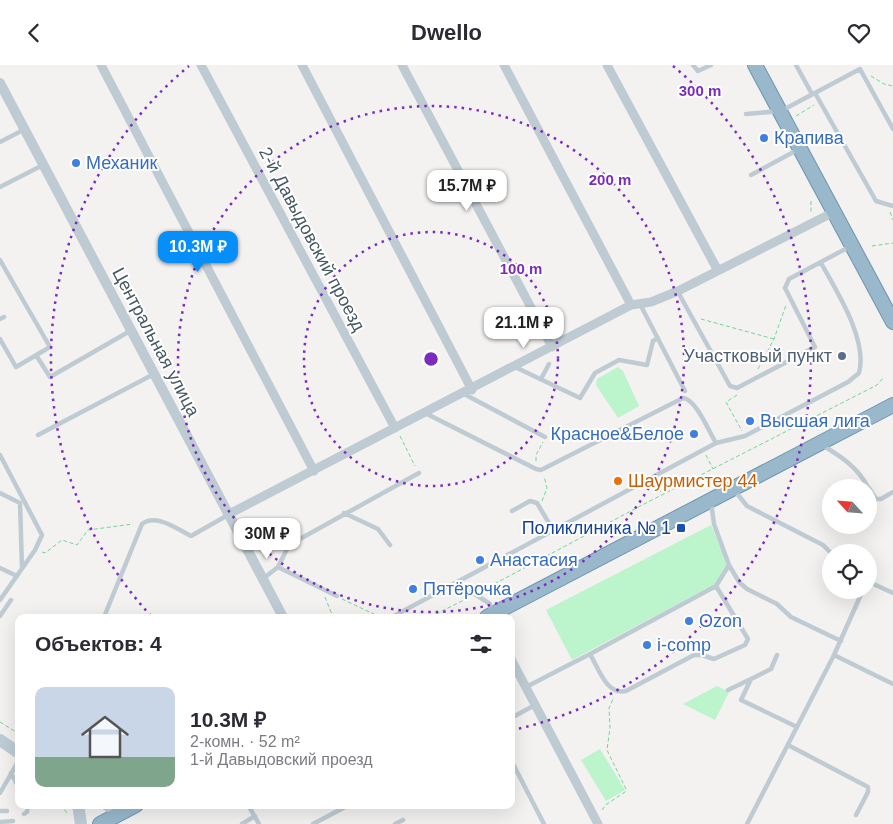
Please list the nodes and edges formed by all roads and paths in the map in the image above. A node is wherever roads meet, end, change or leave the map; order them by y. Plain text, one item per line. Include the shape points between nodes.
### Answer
1 (101, 65) edge
2 (201, 65) edge
3 (302, 65) edge
4 (402, 65) edge
5 (504, 65) edge
6 (607, 65) edge
7 (693, 65) edge
8 (711, 65) edge
9 (756, 65) edge
10 (796, 65) edge
11 (860, 69) junction
12 (0, 83) edge
13 (893, 86) edge
14 (814, 93) junction
15 (820, 101) junction
16 (780, 111) junction
17 (746, 114) dead end
18 (795, 116) dead end
19 (25, 129) junction
20 (893, 129) edge
21 (0, 142) edge
22 (800, 148) junction
23 (43, 165) junction
24 (751, 175) dead end
25 (0, 187) edge
26 (893, 206) edge
27 (834, 212) junction
28 (893, 243) edge
29 (852, 246) junction
30 (872, 246) dead end
31 (0, 260) edge
32 (820, 263) junction
33 (717, 269) junction
34 (678, 291) junction
35 (789, 295) junction
36 (636, 303) junction
37 (691, 316) junction
38 (893, 321) edge
39 (132, 331) junction
40 (658, 338) junction
41 (0, 339) edge
42 (774, 339) junction
43 (552, 347) junction
44 (36, 355) junction
45 (549, 364) dead end
46 (515, 367) junction
47 (155, 374) junction
48 (883, 377) dead end
49 (541, 379) junction
50 (752, 381) junction
51 (685, 391) dead end
52 (468, 392) junction
53 (732, 397) dead end
54 (893, 405) edge
55 (425, 413) junction
56 (396, 430) junction
57 (38, 435) dead end
58 (745, 435) junction
59 (545, 437) dead end
60 (716, 443) junction
61 (819, 443) junction
62 (703, 450) junction
63 (0, 455) edge
64 (415, 465) dead end
65 (713, 469) junction
66 (314, 471) junction
67 (419, 473) dead end
68 (652, 478) junction
69 (864, 479) edge
70 (732, 488) junction
71 (893, 492) edge
72 (0, 493) edge
73 (21, 493) junction
74 (662, 495) junction
75 (711, 499) junction
76 (878, 499) edge
77 (20, 503) junction
78 (512, 511) dead end
79 (344, 513) junction
80 (229, 514) junction
81 (142, 523) junction
82 (553, 530) junction
83 (390, 545) dead end
84 (822, 545) edge
85 (35, 550) junction
86 (729, 565) junction
87 (0, 567) edge
88 (278, 567) junction
89 (22, 569) junction
90 (17, 576) junction
91 (263, 579) junction
92 (458, 583) junction
93 (716, 586) junction
94 (877, 586) edge
95 (322, 589) junction
96 (893, 593) edge
97 (475, 594) junction
98 (337, 596) joint
99 (859, 599) edge
100 (0, 600) edge
101 (11, 600) dead end
102 (0, 614) edge
103 (105, 614) edge
104 (281, 614) edge
105 (332, 614) edge
106 (373, 614) edge
107 (398, 614) edge
108 (436, 614) edge
109 (491, 614) edge
110 (497, 614) edge
111 (840, 641) junction
112 (590, 654) junction
113 (778, 655) dead end
114 (834, 655) junction
115 (515, 666) edge
116 (752, 679) junction
117 (893, 683) edge
118 (526, 687) junction
119 (728, 690) dead end
120 (613, 698) dead end
121 (535, 705) junction
122 (515, 716) edge
123 (0, 722) edge
124 (797, 727) junction
125 (15, 731) edge
126 (0, 741) edge
127 (788, 745) junction
128 (15, 750) edge
129 (15, 766) edge
130 (515, 768) edge
131 (11, 773) junction
132 (15, 780) edge
133 (0, 793) edge
134 (27, 809) edge
135 (63, 809) edge
136 (79, 809) edge
137 (114, 809) edge
138 (129, 809) edge
139 (250, 809) edge
140 (341, 809) edge
141 (0, 811) edge
142 (7, 811) dead end
143 (122, 813) junction
144 (24, 814) dead end
145 (856, 815) dead end
146 (254, 816) junction
147 (69, 817) dead end
148 (403, 820) dead end
149 (0, 821) edge
150 (13, 821) dead end
151 (597, 821) edge
152 (81, 824) edge
153 (100, 824) edge
154 (242, 824) edge
155 (259, 824) edge
156 (313, 824) edge
157 (395, 824) edge
158 (544, 824) edge
159 (747, 824) edge

1 - 66 street
2 - 56 street, 2-й Давыдовский проезд
3 - 52 street
4 - 43 street
5 - 36 street
6 - 33 street
7 - 8 lane via 698,71
9 - 16 highway
10 - 14 lane
11 - 13 path
11 - 14 lane
11 - 20 lane
12 - 19 street, Центральная улица
14 - 15 lane
14 - 16 lane
15 - 18 path
15 - 26 lane via 876,201
16 - 17 lane
16 - 22 highway
19 - 21 lane
19 - 23 street, Центральная улица
22 - 24 lane
22 - 27 highway
23 - 25 lane
23 - 39 street, Центральная улица
27 - 29 highway
27 - 33 street
28 - 30 path
29 - 32 lane
29 - 38 highway
31 - 44 lane via 50,347
32 - 35 lane via 789,279 786,288
32 - 58 lane via 843,304 862,352 859,373 848,383
33 - 34 street
34 - 36 street via 651,302
34 - 37 lane
35 - 42 path
35 - 50 lane via 815,347
36 - 40 lane
36 - 43 street
37 - 42 path
37 - 50 lane via 730,386 737,388
39 - 44 lane via 50,377
39 - 47 street, Центральная улица
40 - 49 lane via 653,341 647,365 619,360 595,373 582,397
40 - 51 lane
41 - 44 lane via 16,367
42 - 50 path
43 - 46 street
45 - 49 lane
46 - 49 lane
46 - 52 street
47 - 57 lane
47 - 80 street, Центральная улица
48 - 65 path via 877,385
52 - 55 street
52 - 59 lane
53 - 58 path via 726,402
54 - 61 highway
55 - 56 street
55 - 60 lane via 536,469 683,399 694,405
56 - 64 path
56 - 66 street
58 - 60 lane
60 - 62 lane
61 - 69 lane via 851,463
61 - 70 highway
62 - 65 path
62 - 68 lane
63 - 73 lane
65 - 74 path
66 - 80 street
67 - 79 lane
68 - 74 path
68 - 82 lane
70 - 75 highway
70 - 84 lane via 747,506
71 - 76 lane
72 - 77 lane
73 - 77 lane
73 - 85 lane via 42,535
74 - 97 path
75 - 86 lane via 714,523
75 - 110 highway
77 - 89 lane
78 - 82 lane via 530,501 537,503
79 - 83 lane via 378,529
79 - 88 lane via 288,545
80 - 81 lane via 191,536 155,519
80 - 91 street, Центральная улица
81 - 85 path via 88,530 76,545 62,540 45,553
81 - 103 lane
82 - 92 lane
85 - 89 lane
86 - 93 lane
86 - 111 lane via 738,582 747,589 777,604 791,617
87 - 90 lane
88 - 91 lane
88 - 95 lane
89 - 90 lane
90 - 100 lane
91 - 104 street, Центральная улица
92 - 97 lane
92 - 107 lane
93 - 112 lane
93 - 112 lane via 748,639 745,645 714,659 694,655 618,693 610,688
94 - 96 lane
95 - 98 lane
95 - 105 path
97 - 108 path
97 - 109 lane via 490,604
98 - 106 path
99 - 111 lane
101 - 102 lane
111 - 114 lane
112 - 118 lane
113 - 116 lane via 771,669
114 - 117 lane
114 - 124 lane
115 - 118 street
116 - 119 lane
116 - 124 lane via 741,700
118 - 121 street
120 - 151 path via 609,708 607,750 626,789 607,804
121 - 122 lane
121 - 151 street
123 - 125 path
124 - 127 lane
126 - 128 main road
127 - 145 lane via 868,787
127 - 159 lane
129 - 131 lane
130 - 158 lane
131 - 132 lane
131 - 133 lane
134 - 144 lane
135 - 147 path
136 - 152 main road
137 - 143 main road
138 - 143 highway
139 - 146 lane
140 - 156 lane
141 - 142 lane
143 - 153 highway
146 - 154 lane
146 - 155 lane
148 - 157 lane
149 - 150 lane

